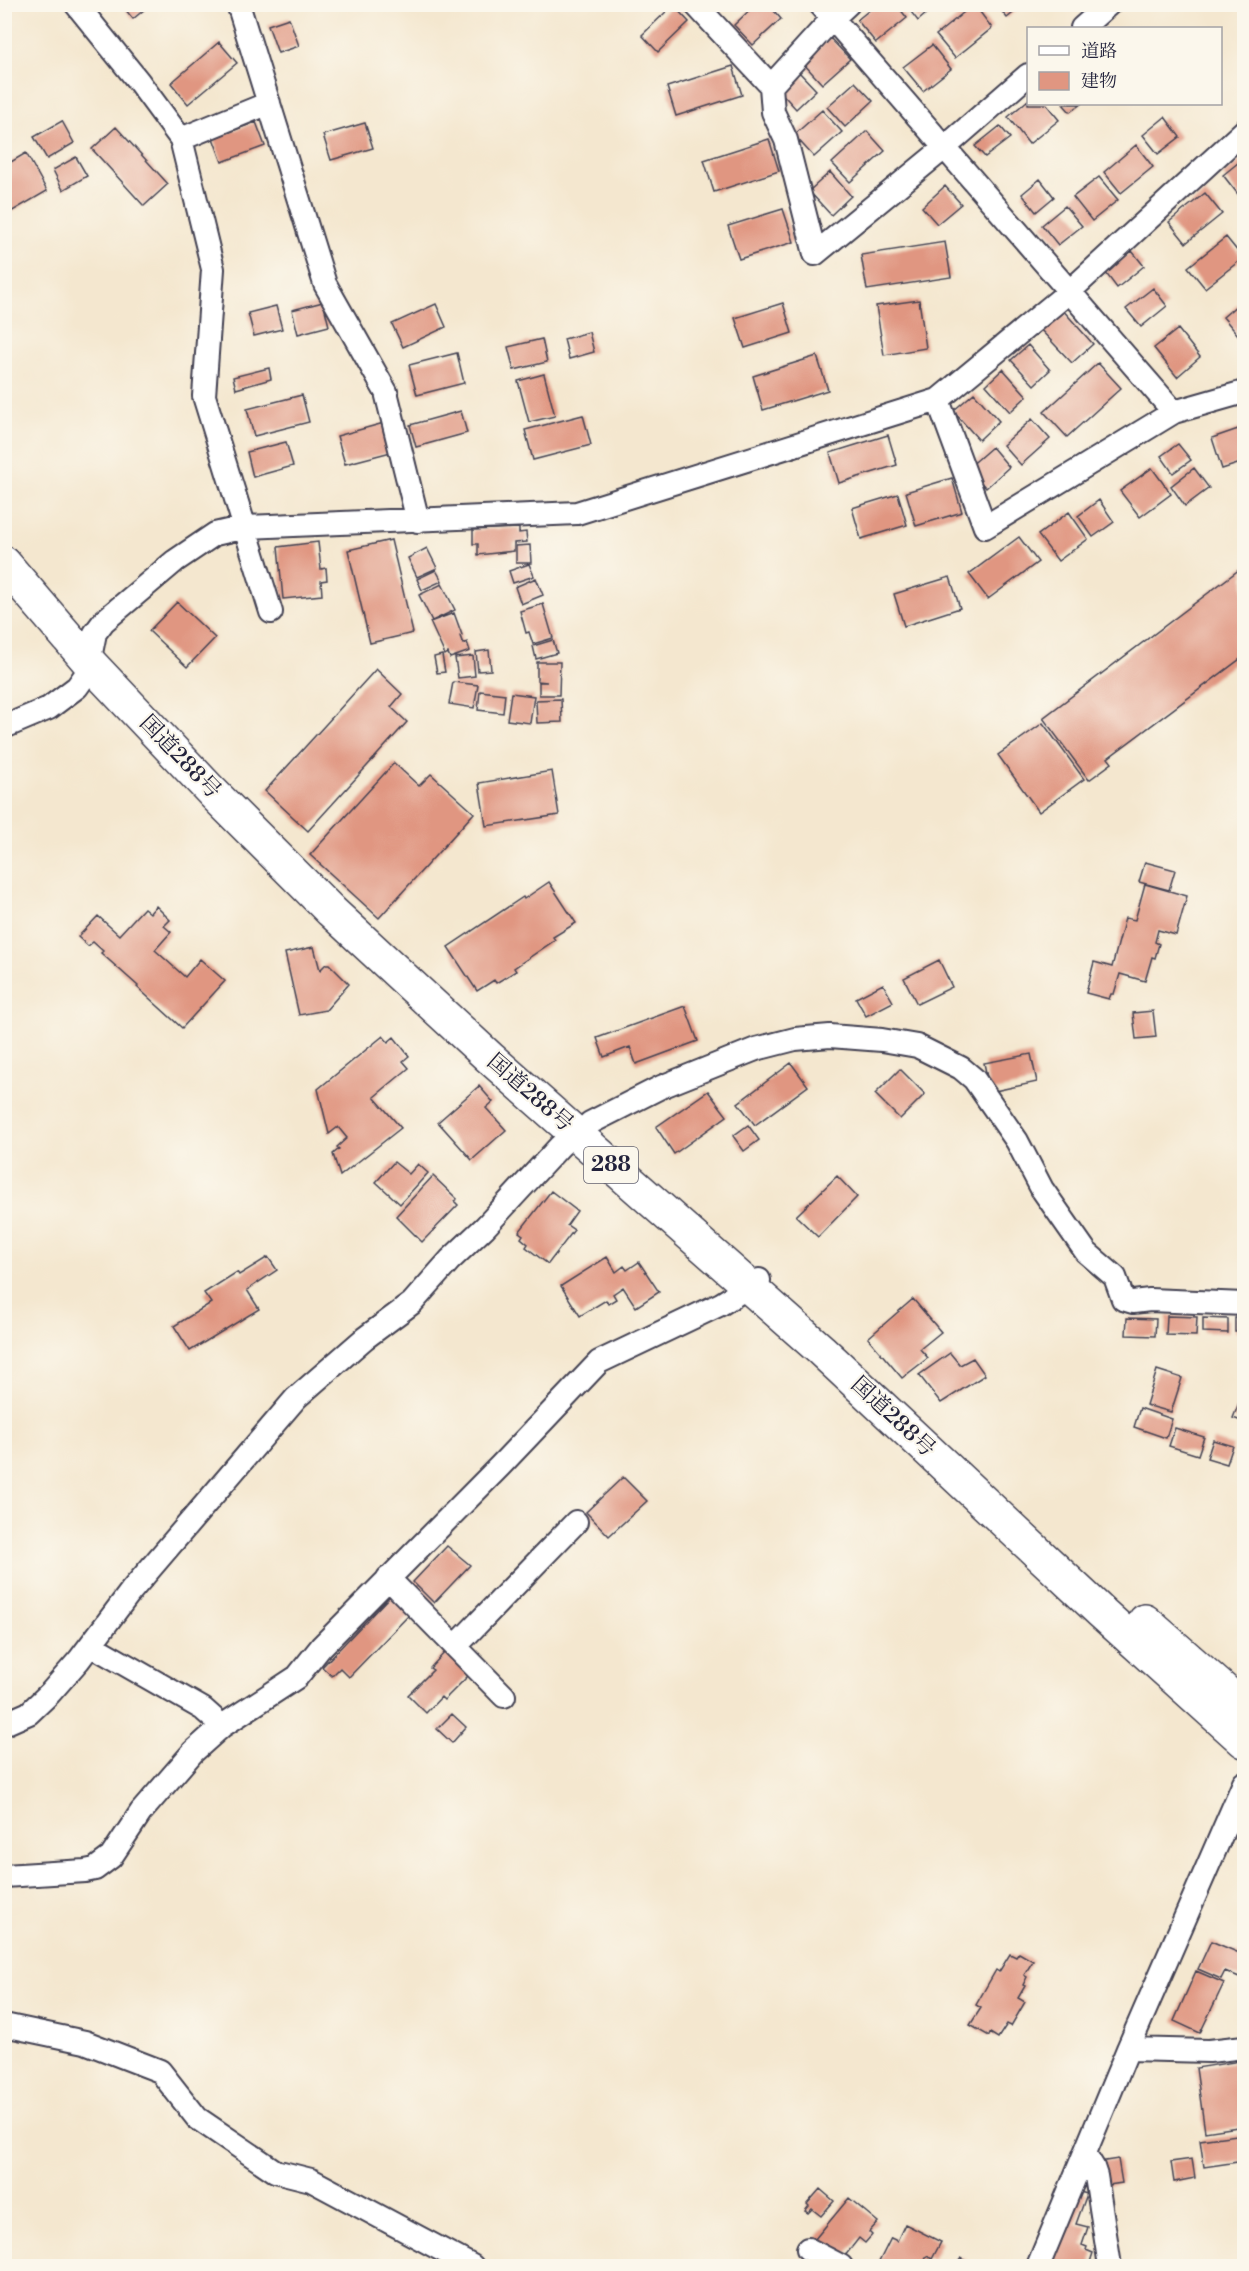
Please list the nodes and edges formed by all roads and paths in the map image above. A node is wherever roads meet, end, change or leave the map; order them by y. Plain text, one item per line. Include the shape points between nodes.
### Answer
1 (76, 4) edge
2 (238, 4) edge
3 (695, 4) edge
4 (1109, 4) edge
5 (833, 9) edge
6 (1083, 27) edge
7 (1027, 77) edge
8 (771, 86) junction
9 (269, 103) junction
10 (1245, 131) edge
11 (181, 139) junction
12 (943, 149) junction
13 (1070, 291) junction
14 (1245, 392) edge
15 (938, 400) junction
16 (1174, 412) junction
17 (418, 520) junction
18 (245, 527) junction
19 (4, 536) edge
20 (4, 563) edge
21 (271, 612) dead end
22 (91, 651) junction
23 (4, 727) edge
24 (583, 1128) junction
25 (754, 1284) junction
26 (1245, 1304) edge
27 (576, 1522) dead end
28 (388, 1578) junction
29 (91, 1645) junction
30 (456, 1647) junction
31 (504, 1696) dead end
32 (1245, 1708) edge
33 (4, 1724) edge
34 (222, 1726) junction
35 (1245, 1741) edge
36 (1245, 1783) edge
37 (4, 1876) edge
38 (4, 2025) edge
39 (1245, 2047) edge
40 (1128, 2049) junction
41 (1084, 2154) junction
42 (808, 2249) dead end
43 (472, 2266) edge
44 (841, 2266) edge
45 (1038, 2266) edge
46 (1110, 2266) edge

1 - 11 street
2 - 9 street
3 - 8 street
4 - 6 street
5 - 8 street
5 - 12 street
7 - 12 street
8 - 12 street via 773,112 786,140 815,254
9 - 11 street
9 - 17 street via 325,284 386,392
10 - 13 street
11 - 18 street via 213,269 204,396
12 - 13 street
13 - 15 street
13 - 16 street
14 - 16 street
15 - 16 street via 986,527
15 - 17 street via 577,513
17 - 18 street
18 - 21 street
18 - 22 street via 215,534 175,561 104,621 95,633
19 - 22 highway, 国道288号 / 288
20 - 22 highway, 国道288号 / 288
22 - 23 street via 87,673 76,687 49,708
22 - 24 highway, 国道288号 / 288 via 212,792 331,911 490,1058
24 - 25 highway, 国道288号 / 288
24 - 26 street via 671,1083 756,1049 795,1039 854,1037 917,1046 961,1068 974,1080 1086,1252 1115,1277 1123,1299
24 - 29 street via 560,1146 412,1303 296,1398 146,1574
25 - 28 street via 721,1304 599,1362
25 - 32 highway, 国道288号 / 288
25 - 35 highway, 国道288号 / 288 via 1101,1612
27 - 30 street
28 - 30 street
28 - 34 street via 297,1677
29 - 33 street via 40,1704
29 - 34 street via 203,1709
30 - 31 street
34 - 37 street via 179,1767 104,1863 85,1871
36 - 40 street
38 - 43 street via 86,2042 160,2071 197,2118 275,2171 311,2180
39 - 40 street via 1209,2051
40 - 41 street
41 - 45 street
41 - 46 street via 1095,2176
42 - 44 street

